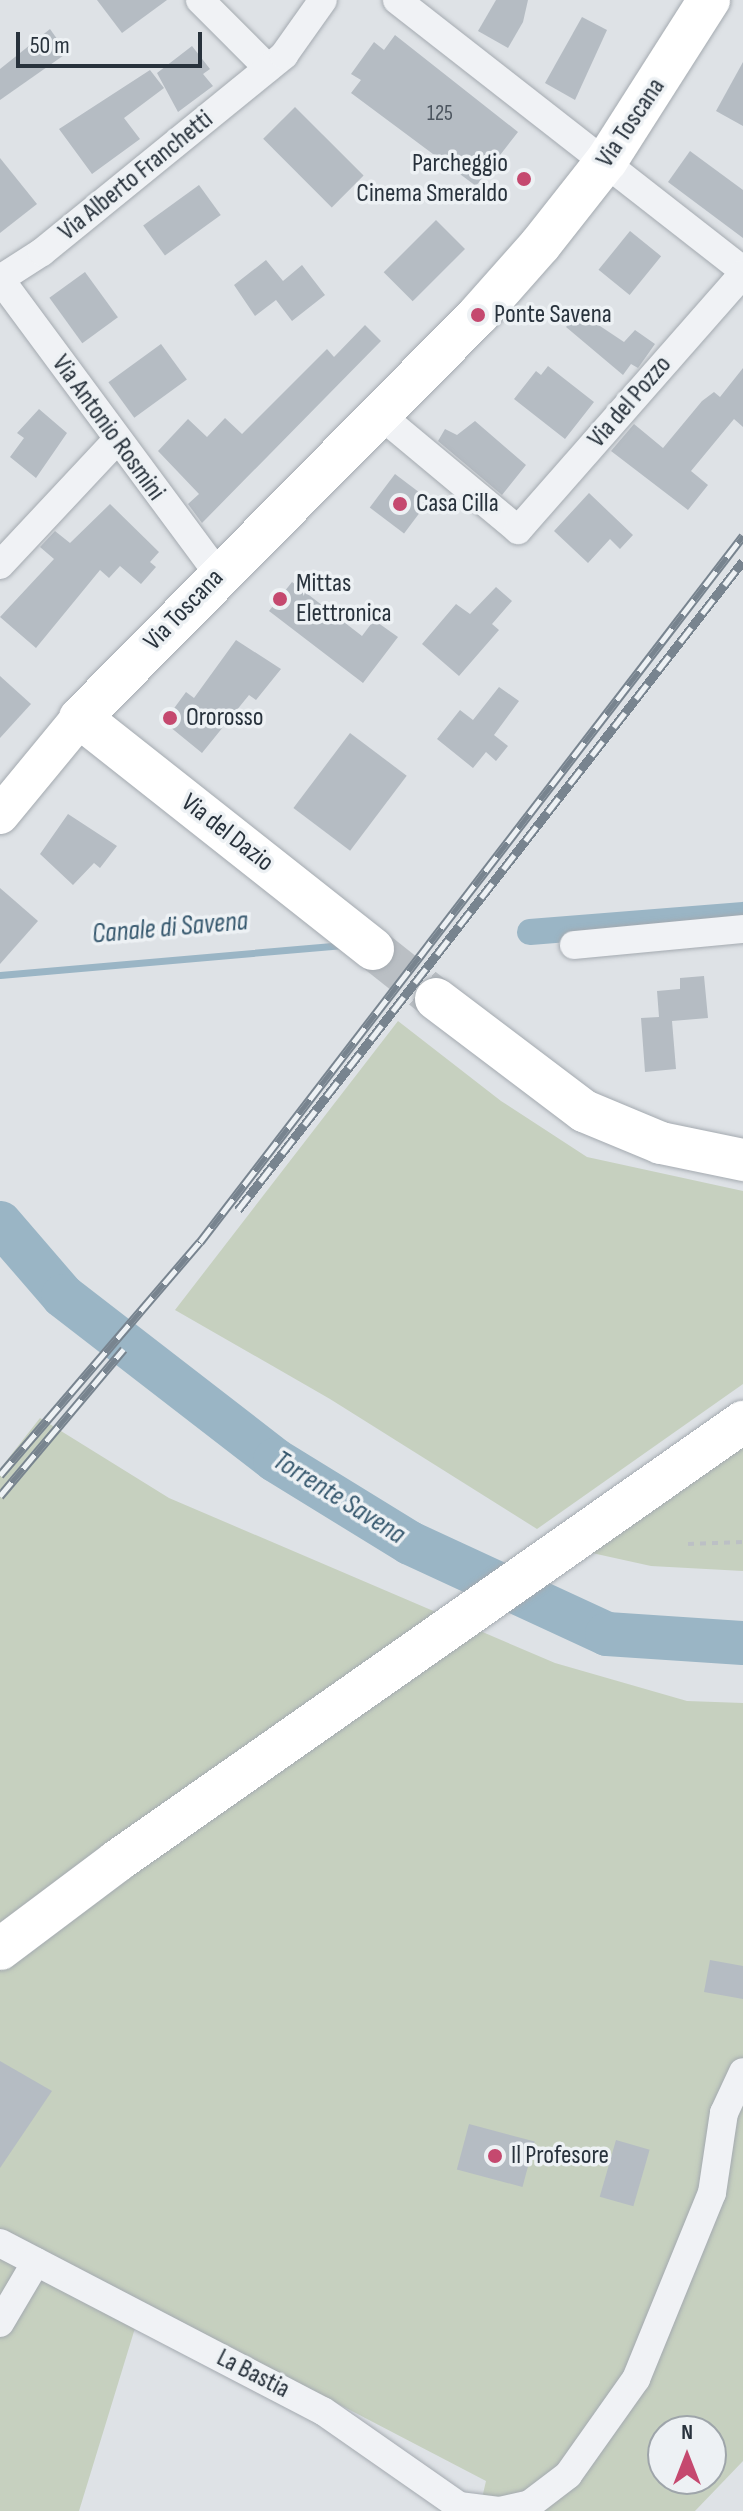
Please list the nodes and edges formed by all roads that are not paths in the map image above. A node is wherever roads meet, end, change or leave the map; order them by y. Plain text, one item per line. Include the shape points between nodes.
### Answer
1 (200, 0) edge
2 (323, 0) edge
3 (397, 0) edge
4 (709, 0) edge
5 (268, 68) junction
6 (607, 160) junction
7 (743, 272) edge
8 (0, 279) edge
9 (379, 414) junction
10 (116, 441) junction
11 (0, 565) edge
12 (219, 575) junction
13 (80, 718) junction
14 (0, 815) edge
15 (743, 929) edge
16 (574, 945) dead end
17 (373, 949) tunnel mouth
18 (436, 999) tunnel mouth
19 (743, 1160) edge
20 (743, 1422) edge
21 (0, 1949) edge
22 (743, 2072) edge
23 (0, 2243) edge
24 (36, 2262) junction
25 (0, 2323) edge
26 (499, 2511) edge

1 - 5 street
2 - 5 street, Via Alberto Franchetti via 284,55
3 - 6 street, Via del Pozzo
4 - 6 main road, Via Toscana
5 - 8 street, Via Alberto Franchetti via 42,252
6 - 7 street, Via del Pozzo
6 - 9 main road, Via Toscana via 478,315
7 - 9 street, Via del Pozzo via 518,530
8 - 10 street, Via Antonio Rosmini
9 - 12 main road, Via Toscana
10 - 11 street
10 - 12 street, Via Antonio Rosmini
12 - 13 main road, Via Toscana
13 - 14 main road, Via Toscana
13 - 17 main road, Via del Dazio
15 - 16 street
18 - 19 main road via 584,1111 661,1143
20 - 21 main road
22 - 26 street, La Bastia via 724,2113 704,2217 636,2379 568,2475 530,2504
23 - 24 street, La Bastia
24 - 25 street
24 - 26 street, La Bastia via 323,2411 459,2506

